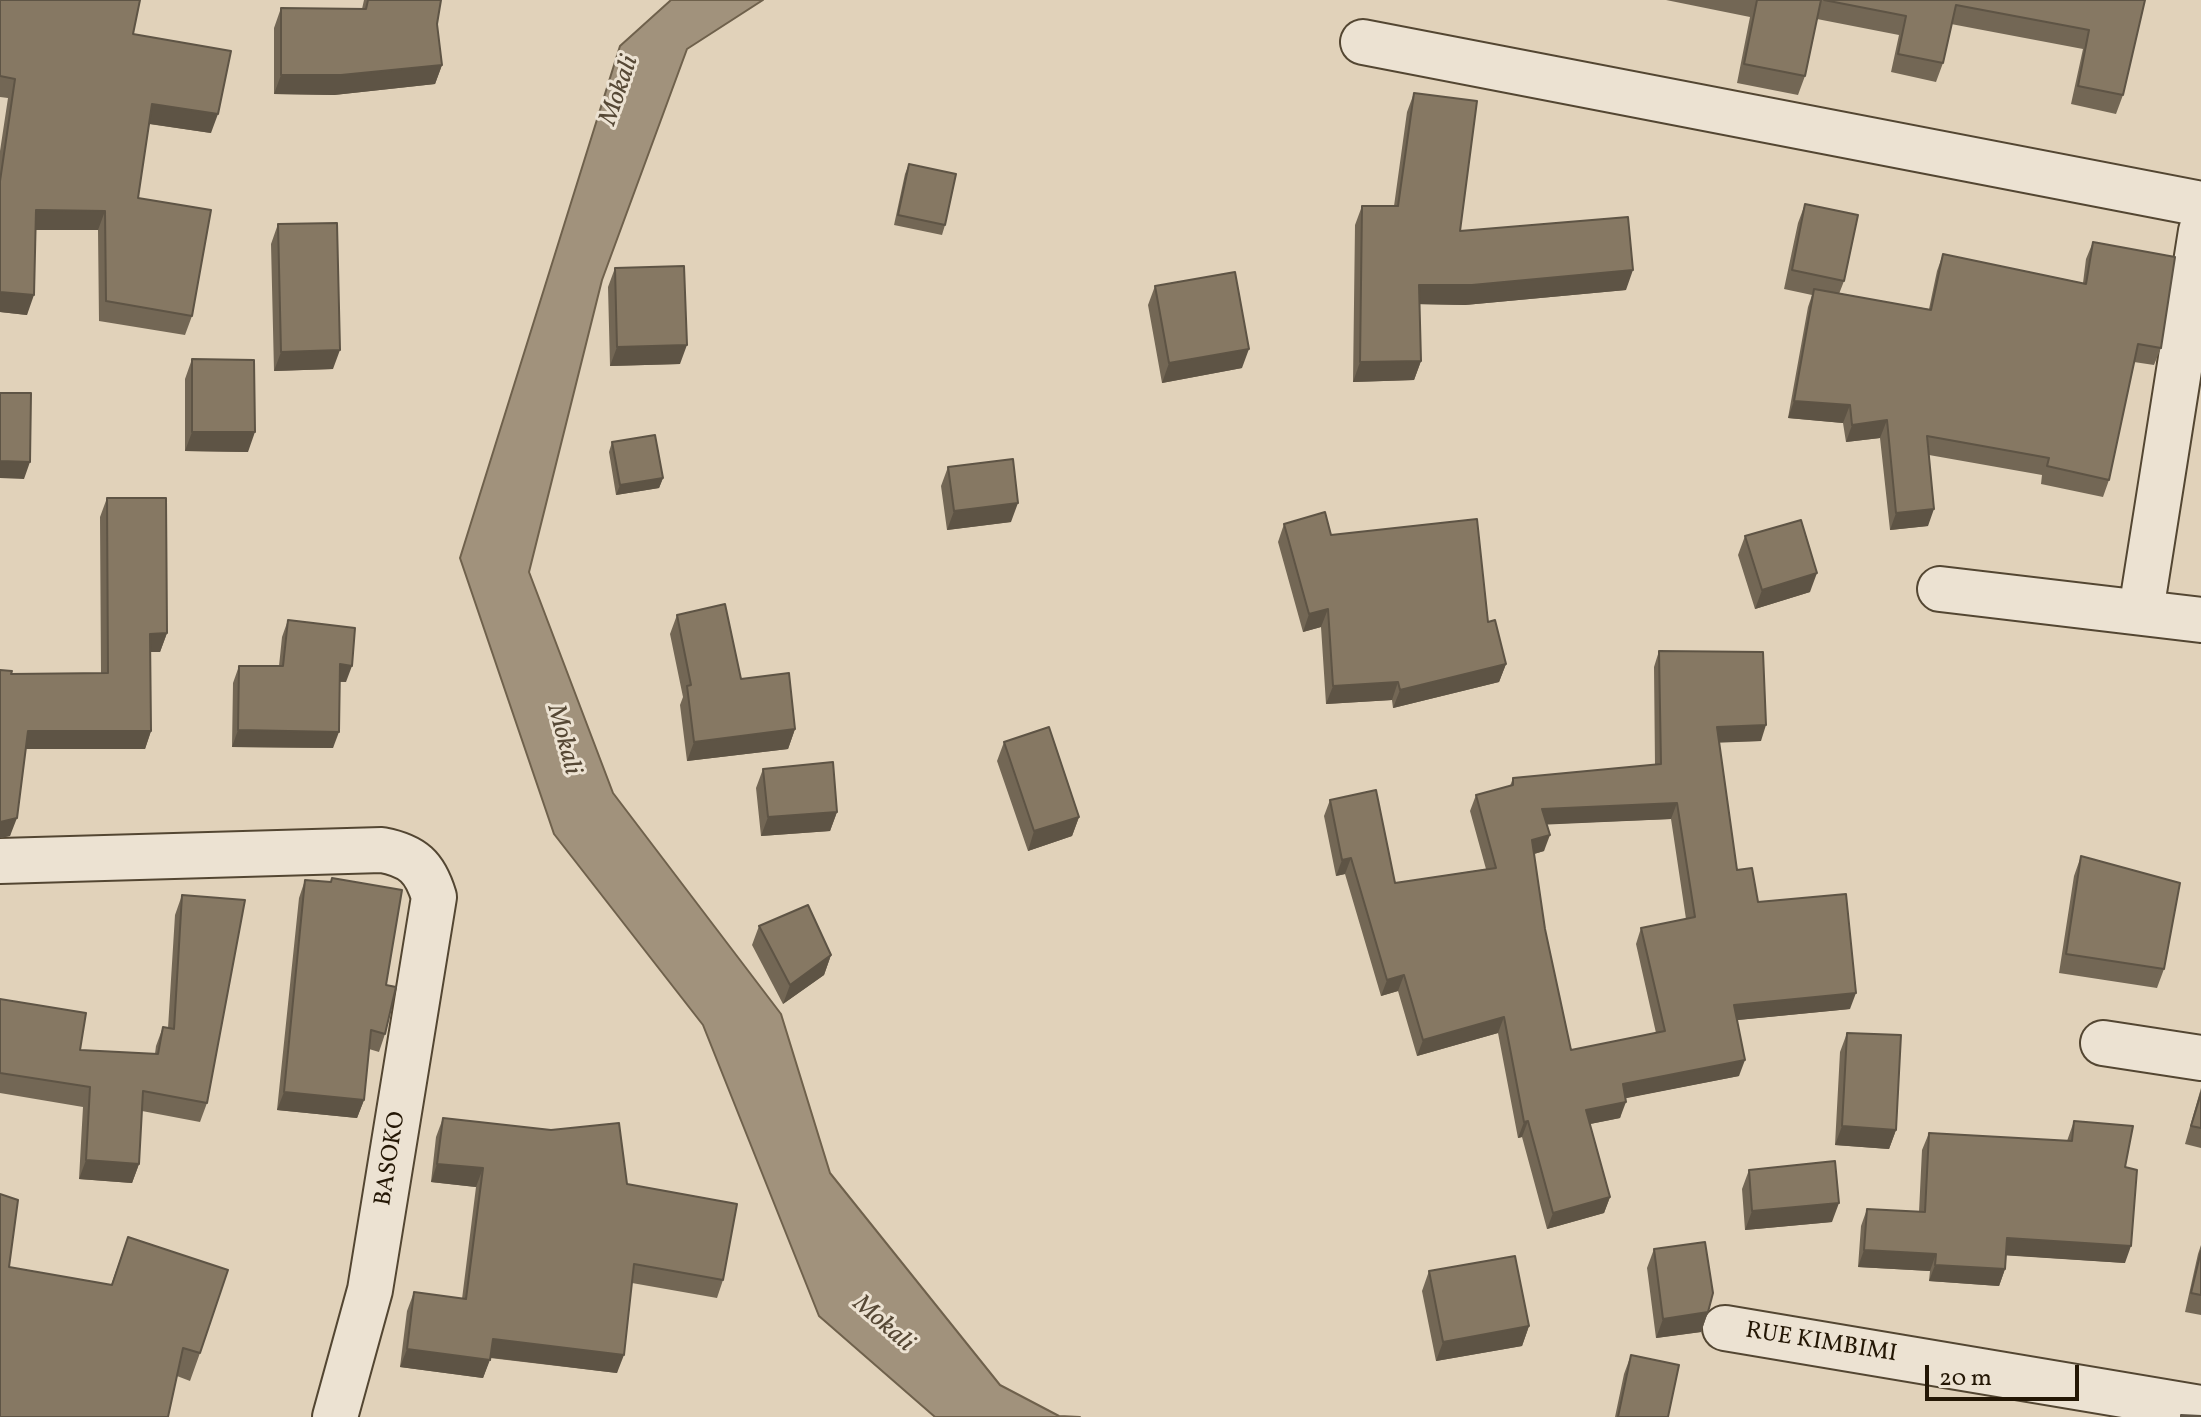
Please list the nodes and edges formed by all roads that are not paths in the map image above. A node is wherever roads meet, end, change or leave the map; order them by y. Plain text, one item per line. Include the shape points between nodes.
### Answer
1 (1363, 42) dead end
2 (2201, 204) edge
3 (2201, 231) edge
4 (1940, 589) dead end
5 (2141, 611) junction
6 (2201, 620) edge
7 (0, 861) edge
8 (2103, 1043) dead end
9 (2201, 1058) edge
10 (1725, 1328) dead end
11 (2201, 1408) edge
12 (335, 1417) edge

1 - 2 street
3 - 5 street
4 - 5 street
5 - 6 street
7 - 12 street, BASOKO via 382,850 416,861 427,875 434,897 370,1290
8 - 9 street
10 - 11 street, RUE KIMBIMI

